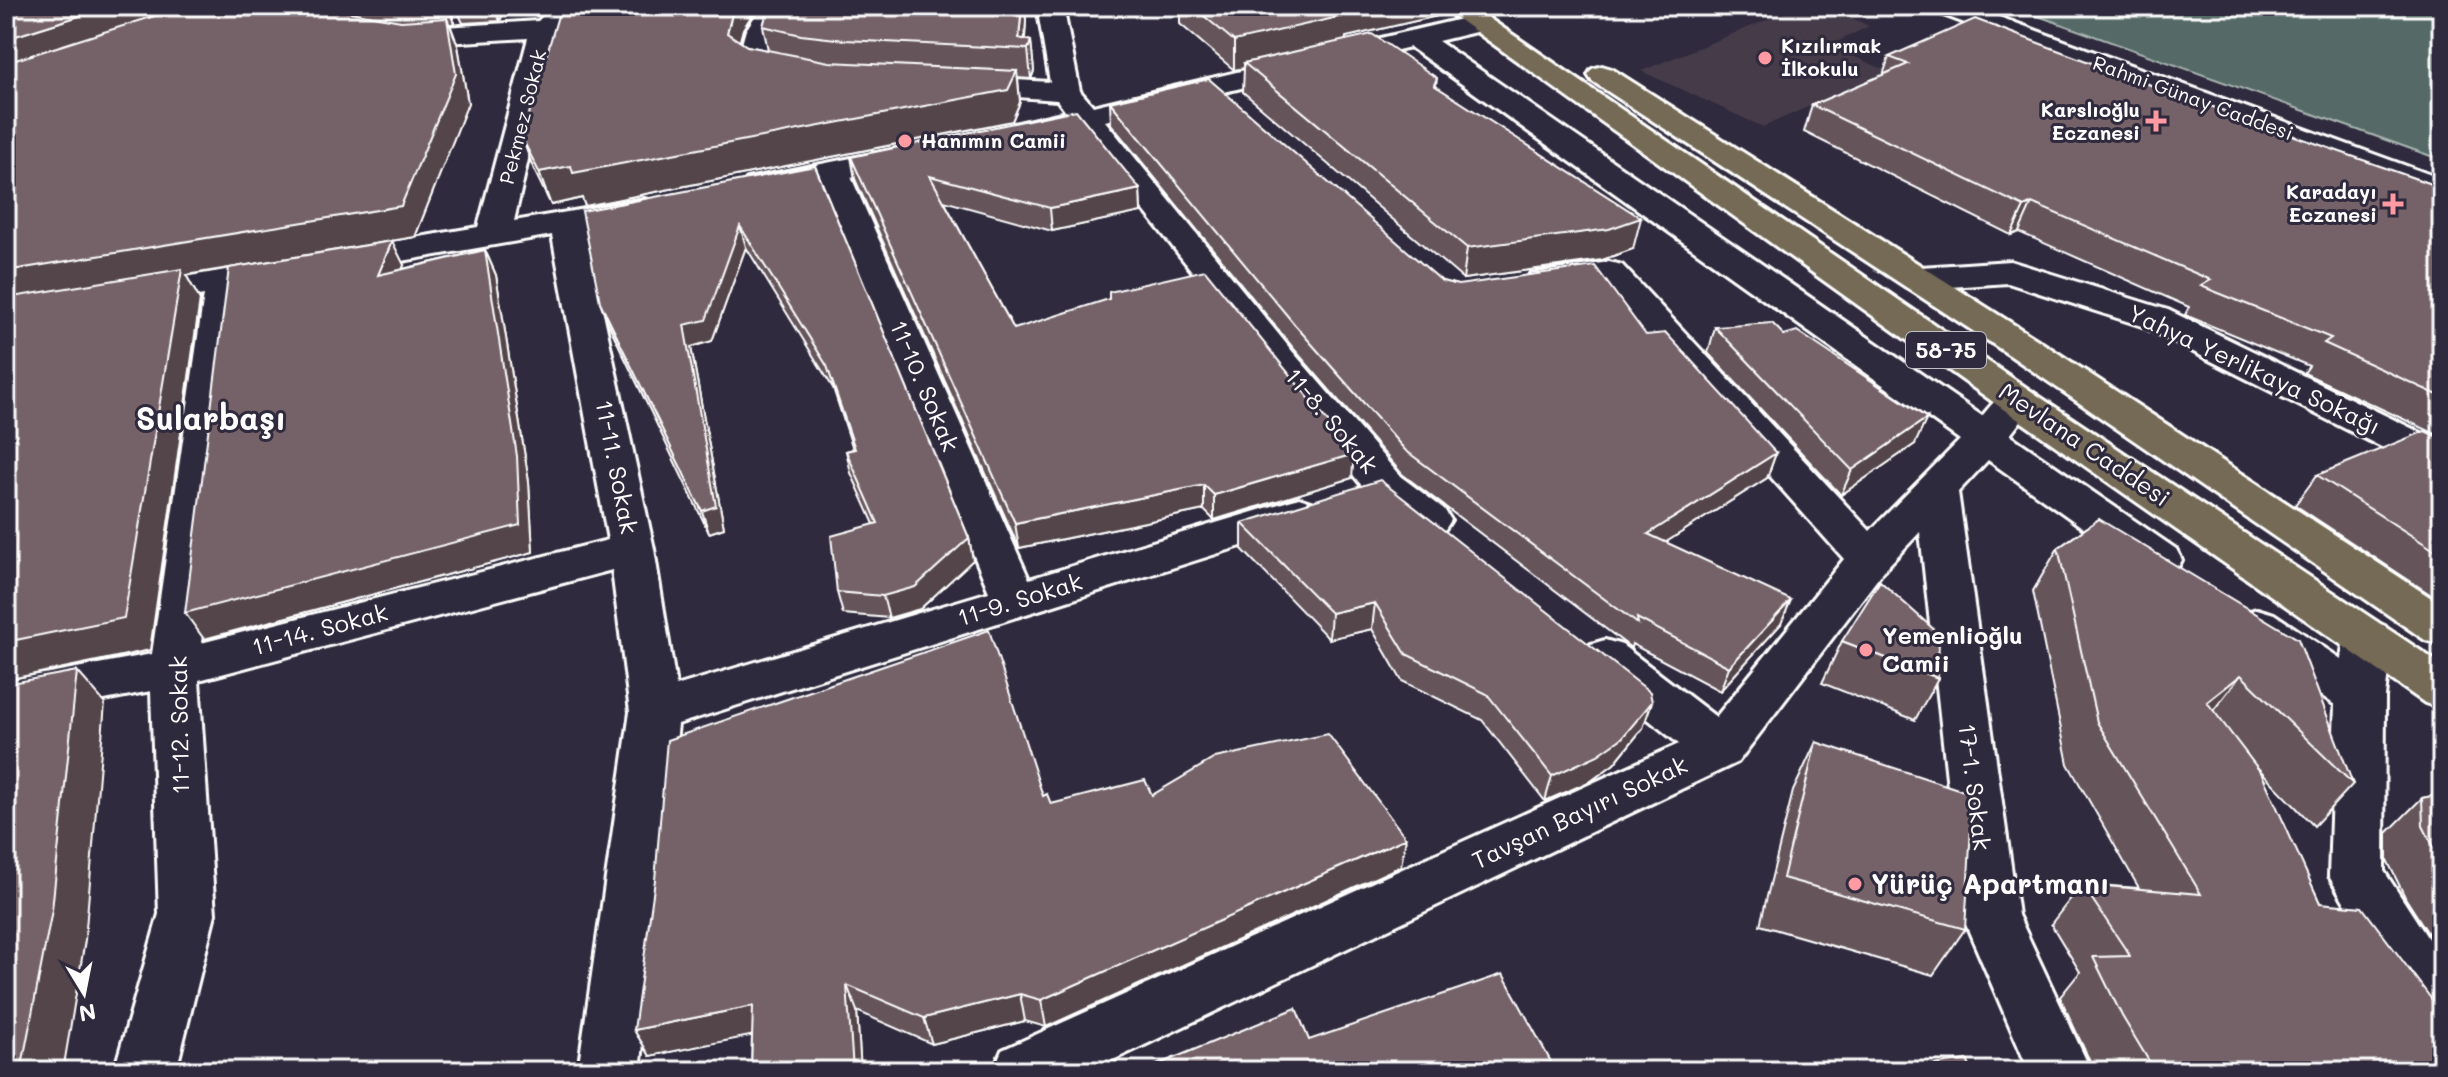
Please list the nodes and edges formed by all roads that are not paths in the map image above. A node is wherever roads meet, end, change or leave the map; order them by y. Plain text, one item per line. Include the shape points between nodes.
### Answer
1 (567, 6) edge
2 (775, 6) edge
3 (1050, 6) edge
4 (1944, 6) edge
5 (1475, 12) edge
6 (640, 21) edge
7 (371, 30) edge
8 (544, 30) junction
9 (1415, 38) junction
10 (821, 79) edge
11 (928, 85) edge
12 (1215, 86) junction
13 (1076, 105) junction
14 (1251, 117) edge
15 (997, 137) edge
16 (937, 149) edge
17 (832, 171) junction
18 (2442, 190) edge
19 (723, 193) edge
20 (676, 202) edge
21 (567, 224) junction
22 (493, 237) junction
23 (1921, 278) junction
24 (224, 281) junction
25 (1516, 286) edge
26 (99, 303) edge
27 (2017, 400) junction
28 (1985, 439) junction
29 (2442, 460) edge
30 (1385, 486) junction
31 (1936, 488) junction
32 (1460, 544) edge
33 (632, 549) junction
34 (1869, 558) junction
35 (1016, 601) junction
36 (2442, 628) edge
37 (1571, 632) edge
38 (2368, 638) junction
39 (174, 668) junction
40 (2442, 690) edge
41 (2360, 697) junction
42 (6, 700) edge
43 (655, 712) junction
44 (1720, 748) junction
45 (2442, 1012) edge
46 (145, 1071) edge
47 (609, 1071) edge
48 (1024, 1071) edge
49 (2060, 1071) edge

1 - 8 street, Pekmez Sokak
2 - 10 street via 760,30 751,62 761,69
3 - 13 street, 11-8. Sokak
4 - 18 street, Rahmi Günay Caddesi
5 - 9 street
5 - 23 main road, Mevlana Caddesi / 58-75
5 - 27 main road, Mevlana Caddesi / 58-75
6 - 8 street
7 - 8 street via 413,37
8 - 22 street, Pekmez Sokak
9 - 12 street
9 - 28 street
11 - 13 street
12 - 13 street
12 - 14 street
13 - 15 street
13 - 30 street, 11-8. Sokak
16 - 17 street
17 - 19 street
17 - 35 street, 11-10. Sokak
20 - 21 street
21 - 22 street
21 - 33 street, 11-11. Sokak
22 - 24 street
23 - 29 street, Yahya Yerlikaya Sokağı via 2010,272 2155,318
23 - 36 main road, Mevlana Caddesi / 58-75
24 - 26 street
24 - 39 street, 11-12. Sokak
25 - 34 street via 1609,273
27 - 28 street, Tavşan Bayırı Sokak
27 - 38 main road, Mevlana Caddesi / 58-75
28 - 31 street, Tavşan Bayırı Sokak
28 - 41 street
30 - 32 street, 11-8. Sokak
30 - 35 street, 11-9. Sokak
31 - 34 street, Tavşan Bayırı Sokak
31 - 49 street, 17-1. Sokak via 1990,915
33 - 39 street, 11-14. Sokak
33 - 43 street, 11-11. Sokak
34 - 44 street, Tavşan Bayırı Sokak
35 - 43 street, 11-9. Sokak
37 - 44 street
38 - 40 main road, Mevlana Caddesi / 58-75
38 - 41 street
39 - 42 street, 11-14. Sokak
39 - 46 street, 11-12. Sokak via 187,914
41 - 45 street via 2356,876
43 - 47 street, 11-11. Sokak
44 - 48 street, Tavşan Bayırı Sokak

